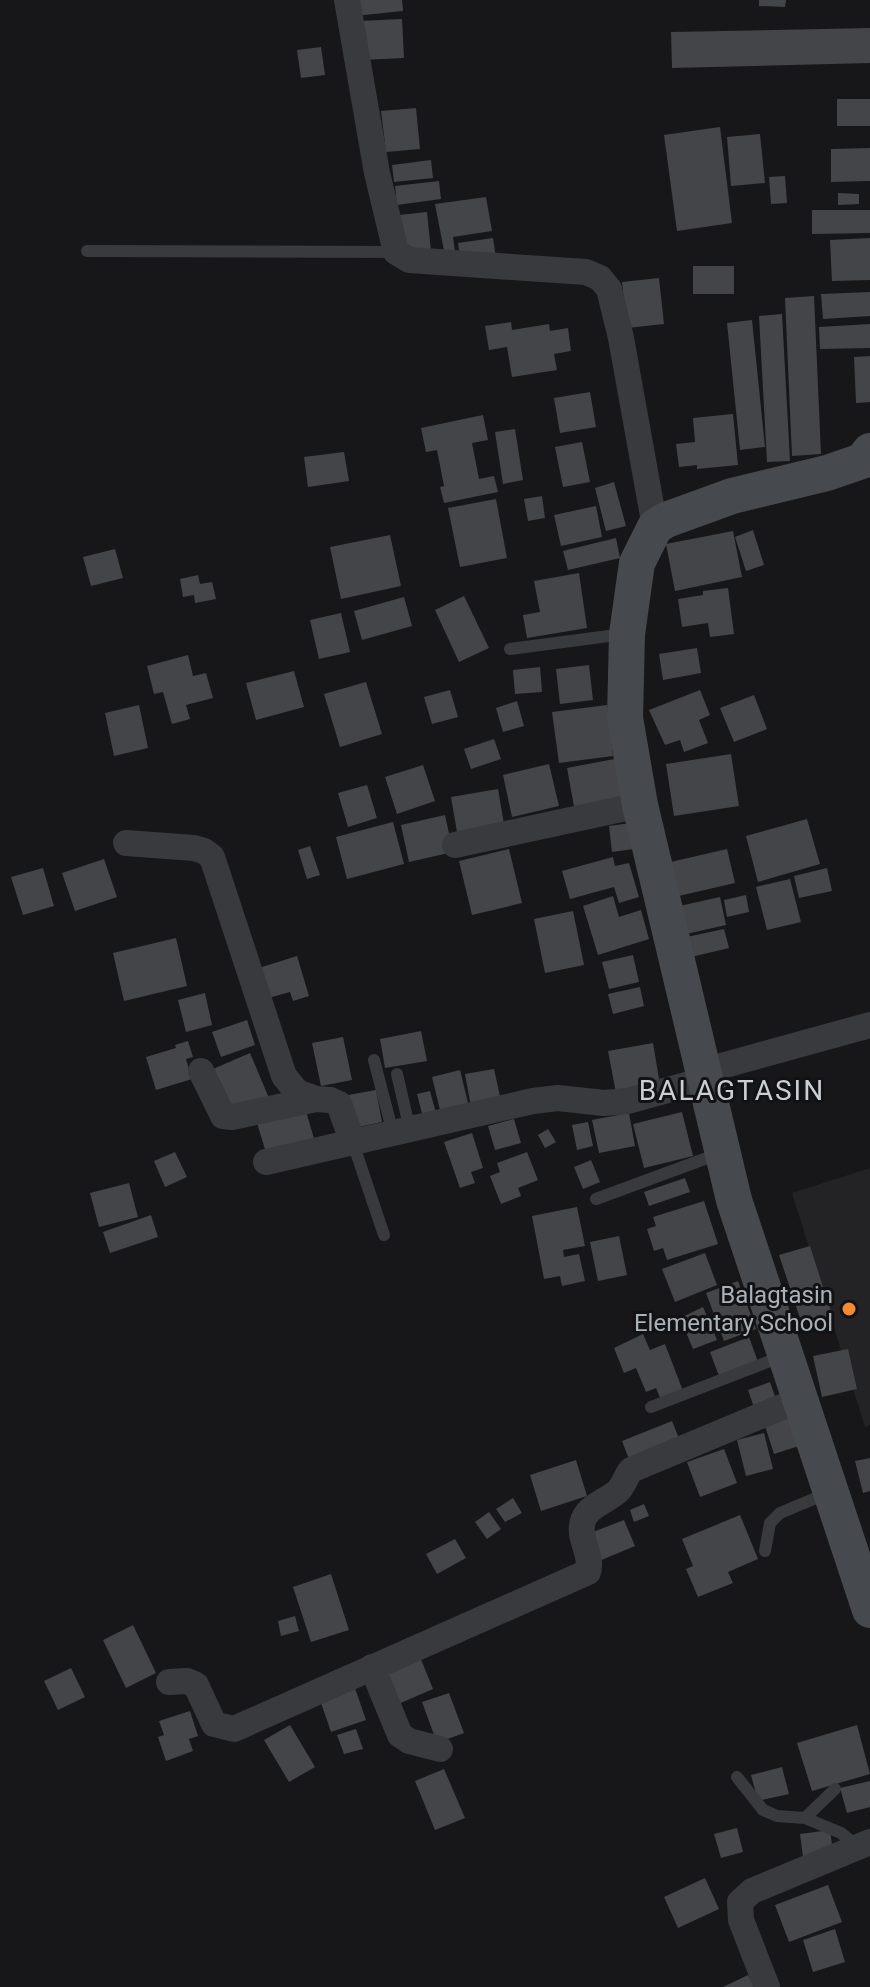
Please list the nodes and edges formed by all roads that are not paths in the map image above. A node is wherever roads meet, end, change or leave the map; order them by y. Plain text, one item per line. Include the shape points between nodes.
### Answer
1 (347, 0) edge
2 (87, 251) dead end
3 (396, 252) junction
4 (867, 460) edge
5 (655, 527) junction
6 (627, 634) junction
7 (510, 649) dead end
8 (640, 805) junction
9 (126, 843) dead end
10 (455, 845) dead end
11 (870, 1025) edge
12 (374, 1060) dead end
13 (201, 1071) dead end
14 (397, 1074) dead end
15 (703, 1076) junction
16 (316, 1099) junction
17 (402, 1132) junction
18 (353, 1143) junction
19 (721, 1152) junction
20 (266, 1162) dead end
21 (596, 1199) dead end
22 (384, 1235) dead end
23 (786, 1355) junction
24 (801, 1399) junction
25 (651, 1407) dead end
26 (830, 1491) junction
27 (765, 1551) dead end
28 (870, 1607) edge
29 (372, 1667) junction
30 (169, 1682) dead end
31 (440, 1749) dead end
32 (737, 1777) dead end
33 (835, 1789) dead end
34 (805, 1818) junction
35 (864, 1845) edge
36 (767, 1987) edge

1 - 3 street
2 - 3 lane
3 - 5 street via 409,260 586,272 600,278 609,289 621,338
4 - 5 street via 732,496
5 - 6 street via 637,563
6 - 7 lane
6 - 8 street via 625,718
8 - 10 street
8 - 15 street
9 - 16 street via 194,848 212,857 284,1076 297,1092
11 - 15 street
12 - 17 lane
13 - 16 street via 223,1116
14 - 17 lane
15 - 17 street via 628,1101 533,1101
15 - 19 street
16 - 18 street via 339,1104
17 - 18 street
18 - 20 street
18 - 22 lane
19 - 21 lane
19 - 23 street
23 - 24 street
23 - 25 lane
24 - 26 street
24 - 29 street via 631,1470 619,1491 582,1520 588,1572
26 - 27 lane via 780,1513 770,1523
26 - 28 street
29 - 30 street via 234,1729 214,1724 196,1685
29 - 31 street via 400,1735
32 - 34 lane via 763,1810
33 - 34 lane
34 - 35 lane
35 - 36 street via 752,1891 740,1902 741,1920

